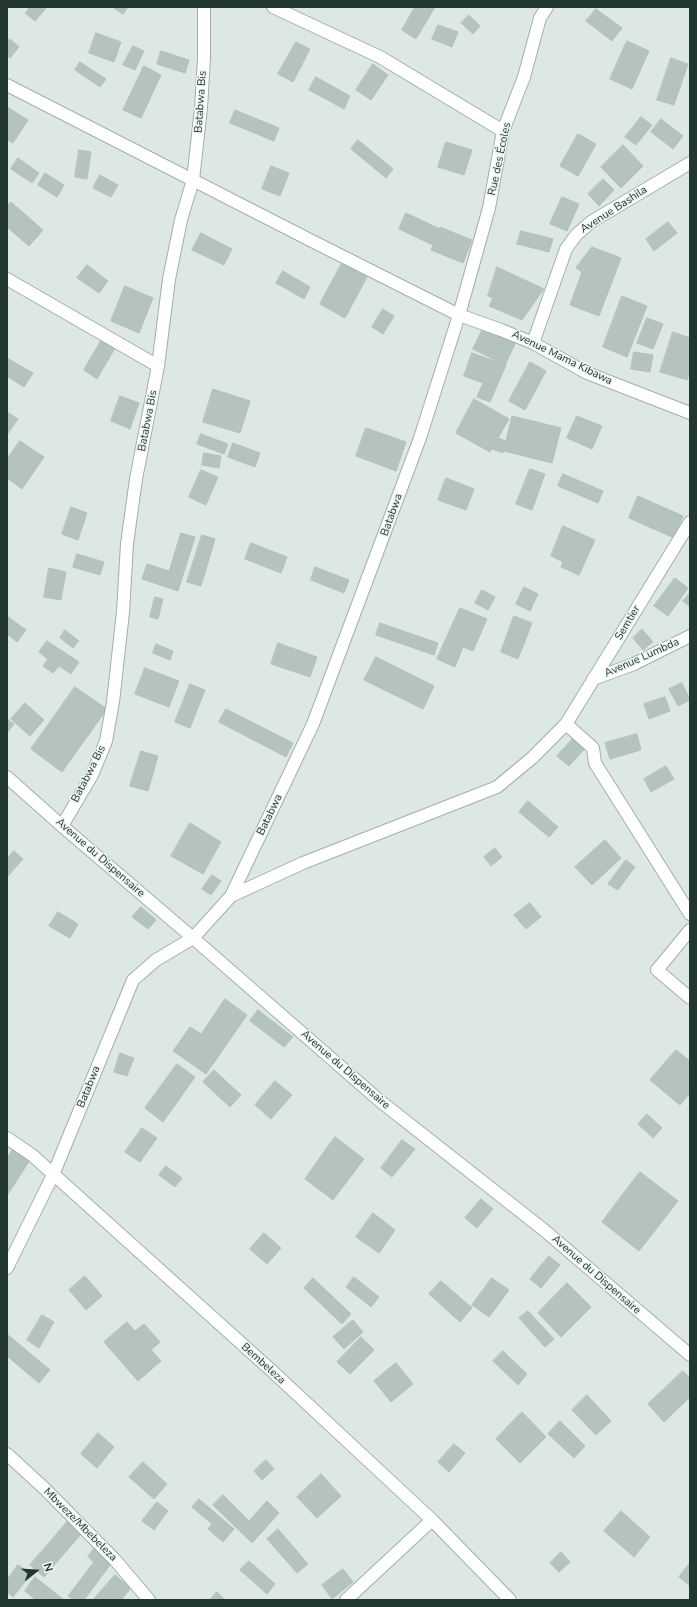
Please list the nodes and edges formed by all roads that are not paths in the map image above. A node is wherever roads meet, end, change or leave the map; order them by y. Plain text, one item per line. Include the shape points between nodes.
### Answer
1 (204, 7) edge
2 (273, 7) edge
3 (547, 7) edge
4 (7, 85) edge
5 (503, 131) junction
6 (690, 163) edge
7 (194, 180) junction
8 (7, 279) edge
9 (460, 315) junction
10 (533, 343) junction
11 (158, 366) junction
12 (690, 413) edge
13 (690, 522) edge
14 (690, 636) edge
15 (593, 679) junction
16 (566, 724) junction
17 (7, 777) edge
18 (62, 826) junction
19 (231, 896) junction
20 (690, 914) edge
21 (690, 930) edge
22 (193, 938) junction
23 (690, 998) edge
24 (7, 1138) edge
25 (53, 1175) junction
26 (7, 1268) edge
27 (690, 1355) edge
28 (7, 1454) edge
29 (432, 1520) junction
30 (149, 1600) edge
31 (346, 1600) edge
32 (510, 1600) edge

1 - 7 street, Batabwa Bis via 204,58
2 - 5 street via 380,57
3 - 5 street, Rue des Écoles via 540,18 524,77
4 - 7 street, Avenue Mama Kibawa
5 - 9 street, Rue des Écoles via 489,208
6 - 10 street, Avenue Bashila via 591,222 576,235 566,249
7 - 9 street, Avenue Mama Kibawa
7 - 11 street, Batabwa Bis via 181,220 169,279
8 - 11 street
9 - 10 street, Avenue Mama Kibawa
9 - 19 street, Batabwa via 420,438 313,724
10 - 12 street, Avenue Mama Kibawa via 587,373
11 - 18 street, Batabwa Bis via 126,544 123,612 106,741 92,775
13 - 15 street, Semtier
14 - 15 street, Avenue Lumbda via 634,664
15 - 16 street, Semtier
16 - 19 street, Semtier via 532,758 497,787 303,863
16 - 20 street via 593,748 595,764
17 - 18 street, Avenue du Dispensaire
18 - 22 street, Avenue du Dispensaire
19 - 22 street, Batabwa
21 - 23 street via 658,970
22 - 25 street, Batabwa via 156,960 133,980
22 - 27 street, Avenue du Dispensaire via 380,1101 544,1230
24 - 25 street, Bembeleza via 32,1155
25 - 26 street, Batabwa
25 - 29 street, Bembeleza
28 - 30 street, Mbweze/Mbebeleza via 116,1560
29 - 31 street
29 - 32 street, Bembeleza

